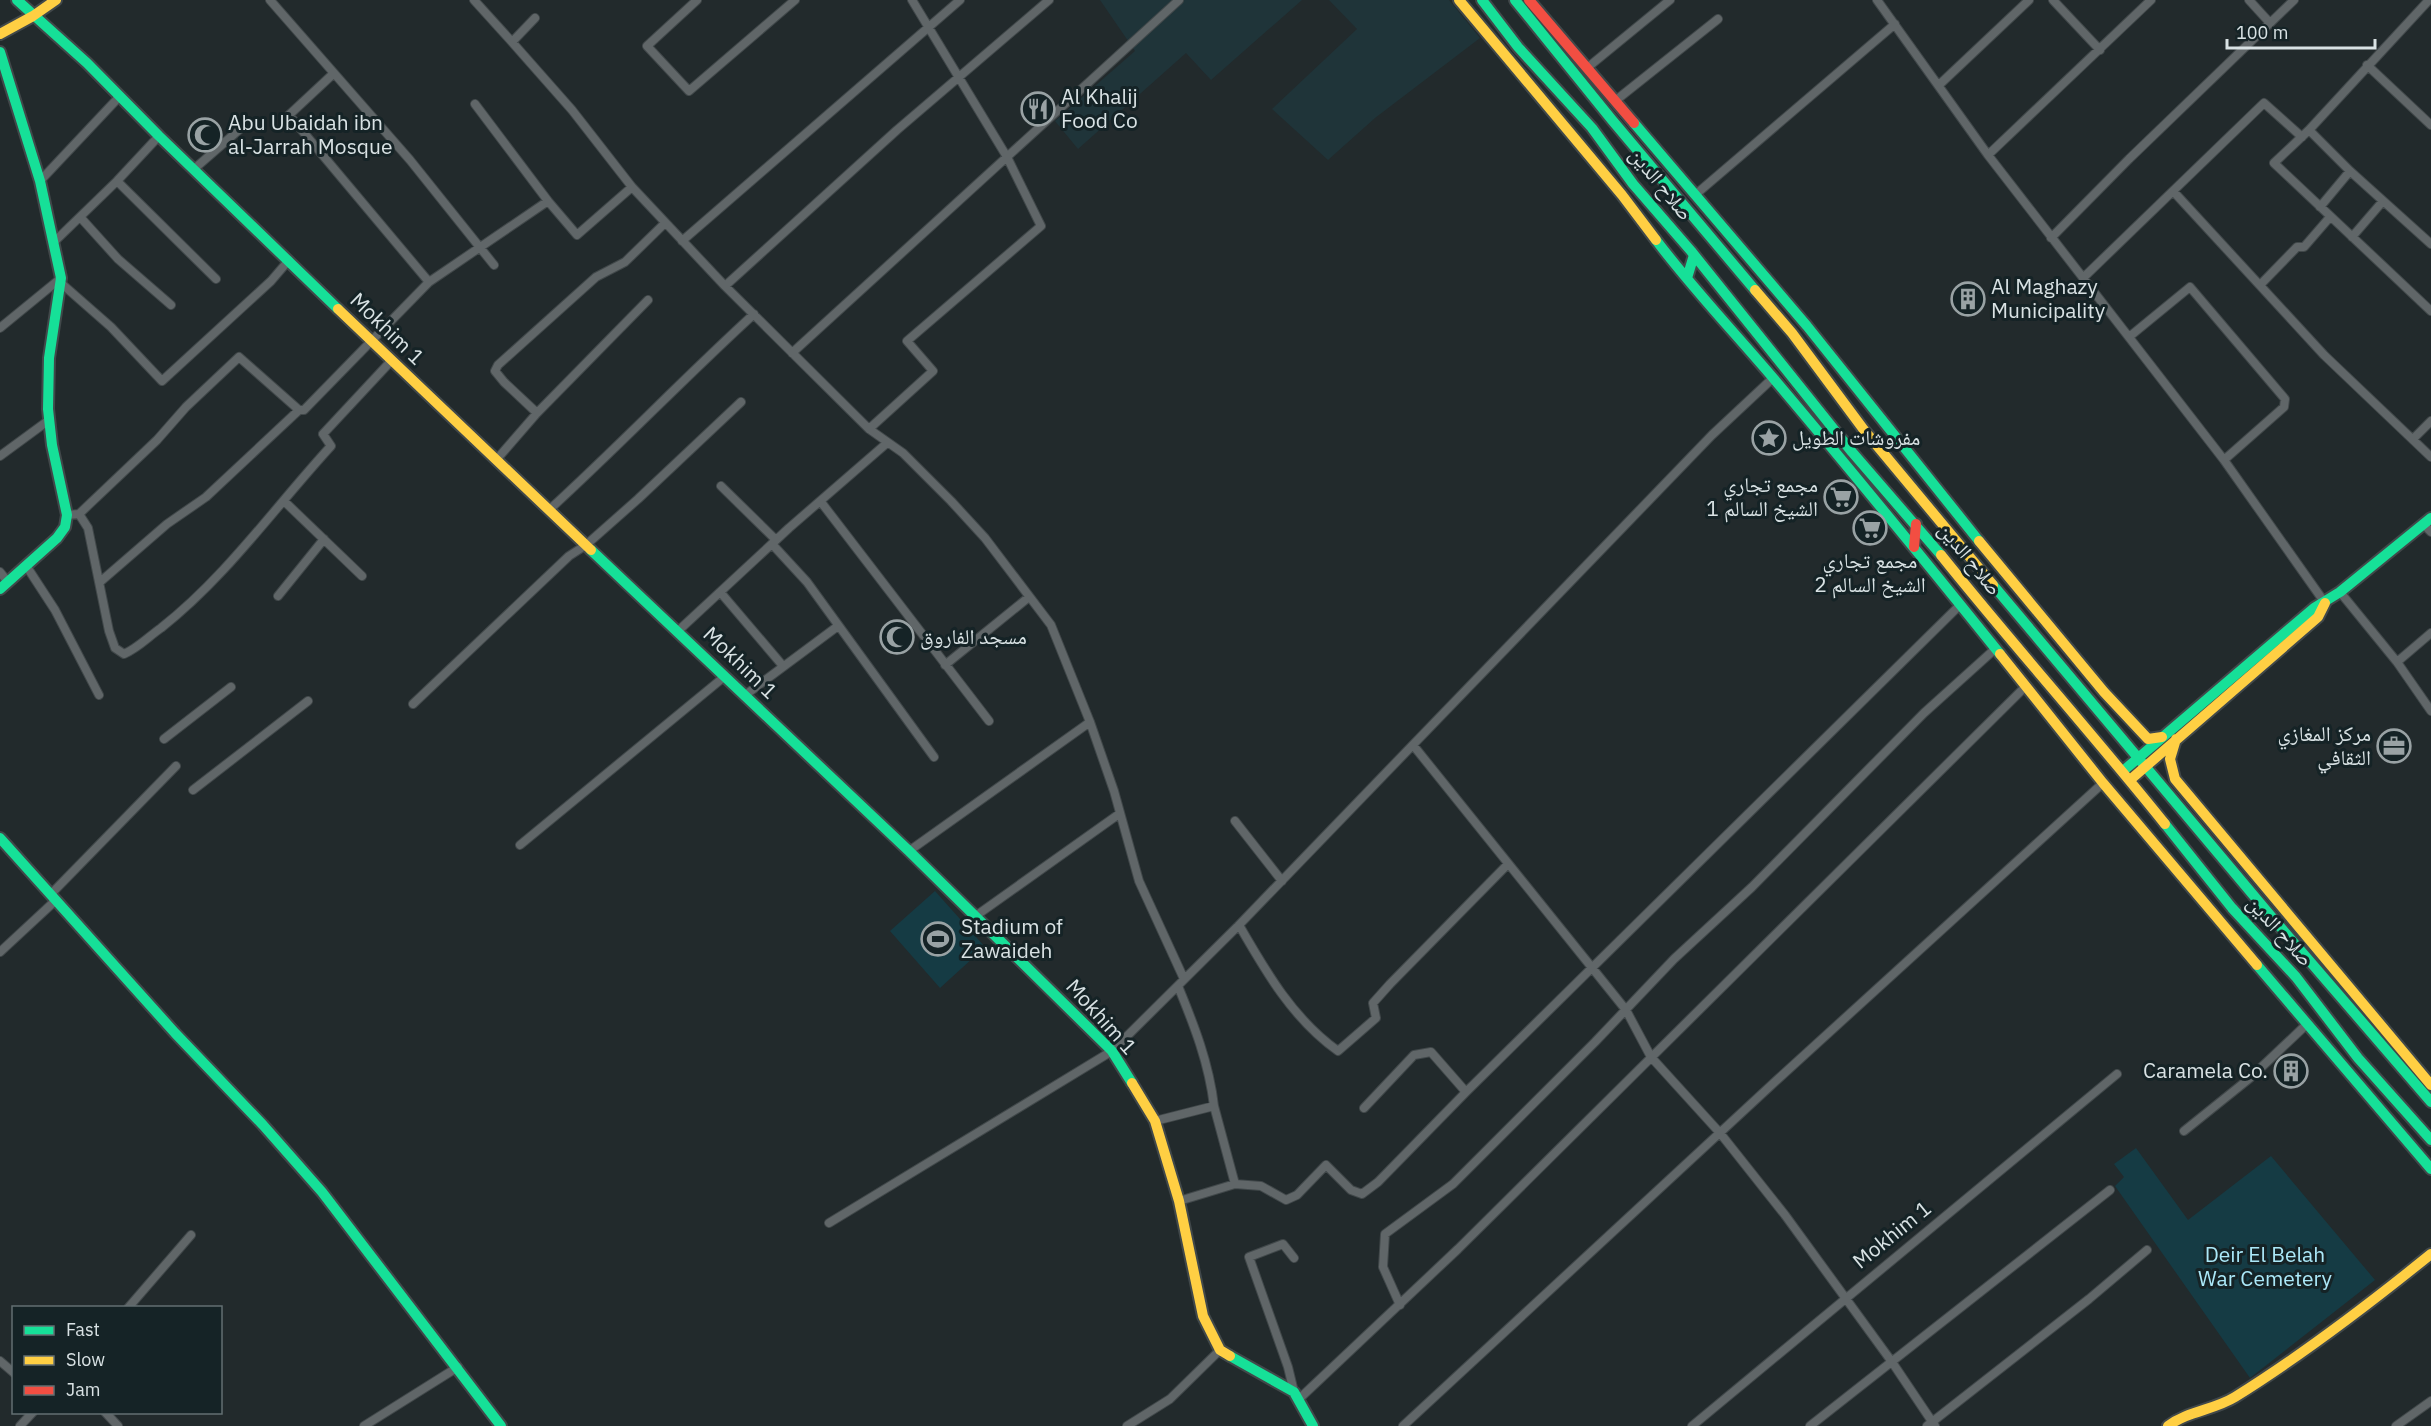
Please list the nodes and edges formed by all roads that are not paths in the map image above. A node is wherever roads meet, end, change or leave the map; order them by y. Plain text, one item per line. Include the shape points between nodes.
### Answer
1 (17, 0) edge
2 (56, 0) edge
3 (270, 0) edge
4 (474, 0) edge
5 (697, 0) edge
6 (795, 0) edge
7 (912, 0) edge
8 (960, 0) edge
9 (1049, 0) edge
10 (1179, 0) edge
11 (1459, 0) edge
12 (1482, 0) edge
13 (1515, 0) edge
14 (1529, 0) edge
15 (1670, 0) edge
16 (1877, 0) edge
17 (2029, 0) edge
18 (2054, 0) edge
19 (2151, 0) edge
20 (2249, 0) edge
21 (2294, 0) edge
22 (2429, 0) edge
23 (33, 16) junction
24 (535, 18) dead end
25 (1718, 19) dead end
26 (2270, 23) junction
27 (1895, 24) junction
28 (929, 27) junction
29 (0, 34) edge
30 (512, 42) junction
31 (2100, 50) junction
32 (0, 52) edge
33 (2367, 65) junction
34 (1587, 68) junction
35 (333, 74) junction
36 (958, 78) junction
37 (1939, 85) junction
38 (120, 96) junction
39 (1615, 101) junction
40 (476, 104) dead end
41 (1612, 120) junction
42 (2431, 125) edge
43 (1592, 128) junction
44 (240, 129) dead end
45 (2309, 130) junction
46 (159, 136) junction
47 (2302, 137) junction
48 (1988, 154) junction
49 (1007, 157) junction
50 (194, 169) junction
51 (2350, 171) junction
52 (40, 181) junction
53 (117, 182) junction
54 (632, 187) junction
55 (2173, 191) junction
56 (1695, 195) junction
57 (548, 201) junction
58 (2383, 201) junction
59 (2320, 207) junction
60 (2330, 217) junction
61 (81, 218) junction
62 (665, 223) junction
63 (2352, 237) junction
64 (2051, 238) junction
65 (682, 241) junction
66 (54, 242) junction
67 (2431, 244) edge
68 (480, 247) junction
69 (1694, 255) junction
70 (289, 260) junction
71 (494, 265) dead end
72 (1687, 278) junction
73 (2084, 278) junction
74 (216, 279) dead end
75 (61, 281) junction
76 (429, 282) junction
77 (2261, 284) junction
78 (725, 286) junction
79 (648, 300) dead end
80 (171, 305) dead end
81 (2431, 311) edge
82 (754, 314) junction
83 (0, 328) edge
84 (2129, 337) junction
85 (372, 341) junction
86 (792, 353) junction
87 (392, 360) junction
88 (1773, 378) junction
89 (741, 402) dead end
90 (299, 410) junction
91 (537, 413) junction
92 (49, 420) junction
93 (2431, 421) edge
94 (869, 429) junction
95 (2413, 439) junction
96 (887, 443) junction
97 (0, 456) edge
98 (2431, 457) edge
99 (497, 459) junction
100 (2224, 460) junction
101 (721, 486) dead end
102 (284, 501) junction
103 (821, 502) junction
104 (549, 510) junction
105 (79, 514) junction
106 (67, 515) junction
107 (1916, 524) junction
108 (2428, 524) edge
109 (324, 539) junction
110 (774, 542) junction
111 (586, 545) junction
112 (1914, 547) junction
113 (27, 567) junction
114 (0, 572) edge
115 (362, 576) dead end
116 (100, 582) junction
117 (4, 586) edge
118 (2340, 592) junction
119 (721, 593) junction
120 (278, 596) dead end
121 (1029, 597) junction
122 (2325, 603) junction
123 (1960, 605) junction
124 (838, 626) junction
125 (678, 631) junction
126 (2431, 633) edge
127 (1995, 649) junction
128 (2397, 662) junction
129 (945, 665) junction
130 (783, 666) junction
131 (724, 677) junction
132 (2026, 686) junction
133 (231, 687) dead end
134 (99, 695) dead end
135 (744, 696) junction
136 (308, 701) dead end
137 (413, 704) dead end
138 (2431, 711) edge
139 (989, 721) dead end
140 (1089, 722) junction
141 (2162, 737) junction
142 (165, 739) dead end
143 (2176, 739) junction
144 (1413, 745) junction
145 (934, 757) dead end
146 (2142, 762) junction
147 (176, 766) dead end
148 (2126, 775) junction
149 (2103, 783) junction
150 (193, 790) dead end
151 (1119, 814) junction
152 (1234, 821) dead end
153 (0, 838) edge
154 (520, 845) dead end
155 (909, 851) junction
156 (1508, 864) junction
157 (1282, 880) junction
158 (52, 898) junction
159 (977, 915) junction
160 (1239, 925) junction
161 (0, 952) edge
162 (2319, 952) junction
163 (2308, 960) junction
164 (1592, 969) junction
165 (1181, 983) junction
166 (1626, 1010) junction
167 (2307, 1024) junction
168 (1112, 1051) junction
169 (1651, 1057) junction
170 (2117, 1074) dead end
171 (2431, 1085) edge
172 (1466, 1092) junction
173 (2431, 1102) edge
174 (1214, 1106) junction
175 (1364, 1108) dead end
176 (1155, 1121) junction
177 (2184, 1131) dead end
178 (1720, 1133) junction
179 (2431, 1140) edge
180 (2431, 1169) edge
181 (1235, 1184) junction
182 (2110, 1190) dead end
183 (1179, 1201) junction
184 (829, 1223) dead end
185 (191, 1235) dead end
186 (2147, 1250) dead end
187 (2431, 1254) edge
188 (1294, 1258) dead end
189 (1846, 1299) junction
190 (1400, 1305) junction
191 (130, 1306) edge
192 (1220, 1350) junction
193 (0, 1361) edge
194 (1892, 1362) junction
195 (458, 1367) junction
196 (12, 1371) edge
197 (1297, 1396) junction
198 (2431, 1401) edge
199 (32, 1414) edge
200 (106, 1414) edge
201 (1931, 1425) edge
202 (20, 1426) edge
203 (118, 1426) edge
204 (364, 1426) edge
205 (501, 1426) edge
206 (1127, 1426) edge
207 (1312, 1426) edge
208 (1403, 1426) edge
209 (1692, 1426) edge
210 (1810, 1426) edge
211 (2168, 1426) edge
212 (2396, 1426) edge

1 - 23 main road, Mokhim 1
2 - 23 main road
3 - 35 street
4 - 30 street
5 - 6 street via 647,46 689,91
7 - 28 street
8 - 28 street
9 - 36 street
10 - 49 street
11 - 72 main road
12 - 43 main road, صلاح الدين
13 - 41 main road, صلاح الدين
14 - 34 main road
15 - 34 street
16 - 27 street
17 - 37 street
18 - 31 street
19 - 31 street
20 - 26 street
21 - 26 street
22 - 33 street
23 - 29 main road
23 - 38 main road, Mokhim 1
24 - 30 street
25 - 39 street
26 - 64 street
27 - 37 street
27 - 56 street
28 - 36 street
28 - 65 street
30 - 54 street
31 - 48 street
32 - 52 main road
33 - 42 street
33 - 45 street
34 - 39 main road
35 - 68 street
35 - 76 street via 289,115
36 - 49 street
36 - 78 street
37 - 48 street
38 - 46 main road, Mokhim 1
38 - 52 street
39 - 56 main road
40 - 57 street
41 - 43 main road
41 - 146 main road, صلاح الدين via 1792,333 1864,429
43 - 69 main road, صلاح الدين via 1633,184
44 - 50 street
45 - 47 street
45 - 51 street
46 - 50 main road, Mokhim 1
46 - 53 street
47 - 55 street via 2264,103
47 - 59 street via 2274,163
48 - 64 street
49 - 86 street
49 - 94 street via 1041,226 907,341 933,371
50 - 70 main road, Mokhim 1
51 - 58 street
51 - 59 street
52 - 66 main road
53 - 61 street
53 - 74 street
54 - 57 street via 577,235
54 - 62 street
55 - 73 street
55 - 77 street
56 - 141 main road via 1807,326 2104,692 2148,740
57 - 68 street
58 - 63 street
58 - 67 street
59 - 60 street
60 - 63 street
60 - 77 street via 2304,247 2297,247
61 - 66 street
61 - 80 street via 118,259
62 - 65 street
62 - 91 street via 625,262 596,277 498,365 495,371
63 - 81 street
64 - 73 street
65 - 78 street
66 - 75 main road
68 - 71 street
68 - 76 street
69 - 72 main road
69 - 107 main road, صلاح الدين via 1852,452
70 - 75 street via 162,381
70 - 85 main road, Mokhim 1
72 - 88 main road
73 - 84 street
75 - 83 street
75 - 92 main road via 49,358
76 - 85 street
77 - 95 street via 2324,355
78 - 82 street
79 - 91 street
82 - 86 street
82 - 104 street
84 - 100 street
84 - 100 street via 2190,287 2285,399 2284,407
85 - 87 main road, Mokhim 1
85 - 90 street via 304,410
86 - 94 street
87 - 99 main road, Mokhim 1
87 - 102 street via 323,434 331,446
88 - 112 main road
88 - 144 street via 1712,435
89 - 111 street
90 - 105 street via 239,357
90 - 116 street via 206,497 167,524
91 - 99 street
92 - 97 street
92 - 106 main road
93 - 95 street
94 - 96 street
95 - 98 street
96 - 103 street
96 - 121 street via 903,453 986,538
99 - 104 main road, Mokhim 1
100 - 122 street
101 - 110 street
102 - 109 street
102 - 116 street via 192,603 135,650 124,654 115,648
103 - 110 street
103 - 129 street
104 - 111 main road, Mokhim 1
105 - 106 street
105 - 116 street via 88,528
106 - 113 main road via 57,538
107 - 112 main road
107 - 148 main road, صلاح الدين via 2003,633
108 - 118 main road
109 - 115 street
109 - 120 street
110 - 119 street
110 - 124 street
111 - 125 main road, Mokhim 1
111 - 137 street via 569,556
112 - 123 main road
113 - 117 main road
113 - 134 street via 55,610
114 - 117 street
118 - 122 main road
118 - 128 street
119 - 125 street
119 - 130 street
121 - 129 street
121 - 140 street via 1051,625
122 - 141 main road via 2314,608
122 - 143 main road via 2318,617
123 - 127 main road
123 - 164 street
124 - 130 street
124 - 145 street
125 - 131 main road, Mokhim 1
126 - 128 street
127 - 132 main road
127 - 166 street via 1924,713
128 - 138 street
129 - 139 street
130 - 135 street
131 - 135 main road, Mokhim 1
131 - 154 street
132 - 149 main road
132 - 169 street
133 - 142 street
135 - 155 main road, Mokhim 1
136 - 150 street
140 - 151 street
140 - 155 street
141 - 146 main road
143 - 146 main road
143 - 162 main road via 2169,758 2175,779
144 - 156 street
144 - 157 street
146 - 148 main road
146 - 163 main road, صلاح الدين
147 - 158 street
148 - 179 main road, صلاح الدين via 2232,908 2296,977 2358,1058
149 - 167 main road
149 - 178 street
151 - 159 street
151 - 165 street via 1139,881
152 - 157 street
153 - 158 main road
155 - 159 main road, Mokhim 1
156 - 160 street via 1390,984 1373,1003 1376,1018 1338,1051 1319,1037 1275,987
156 - 164 street
157 - 160 street
158 - 161 street
158 - 195 main road via 322,1192
159 - 168 main road, Mokhim 1
160 - 165 street
162 - 163 main road
162 - 171 main road
163 - 173 main road, صلاح الدين
164 - 166 street
164 - 172 street
165 - 168 street
165 - 174 street via 1211,1080
166 - 169 street
166 - 190 street via 1453,1184 1384,1234 1383,1267
167 - 177 street via 2250,1078
167 - 180 main road
168 - 176 main road, Mokhim 1
168 - 184 street
169 - 178 street
169 - 190 street
170 - 189 street, Mokhim 1
172 - 175 street via 1431,1052 1414,1055
172 - 181 street via 1362,1194 1351,1190 1326,1165 1297,1195 1286,1200 1261,1186
174 - 176 street
174 - 181 street
176 - 183 main road, Mokhim 1
178 - 189 street
178 - 208 street
181 - 183 street
182 - 194 street
183 - 192 main road, Mokhim 1 via 1203,1316
185 - 191 street
186 - 201 street
187 - 211 main road via 2357,1314 2247,1389
188 - 197 street via 1283,1244 1249,1257
189 - 194 street
189 - 209 street, Mokhim 1
190 - 197 street
192 - 197 main road
192 - 206 street via 1170,1399
193 - 196 street
194 - 201 street
194 - 210 street
195 - 204 street
195 - 205 main road
197 - 207 main road
198 - 212 street
199 - 202 street
200 - 203 street

